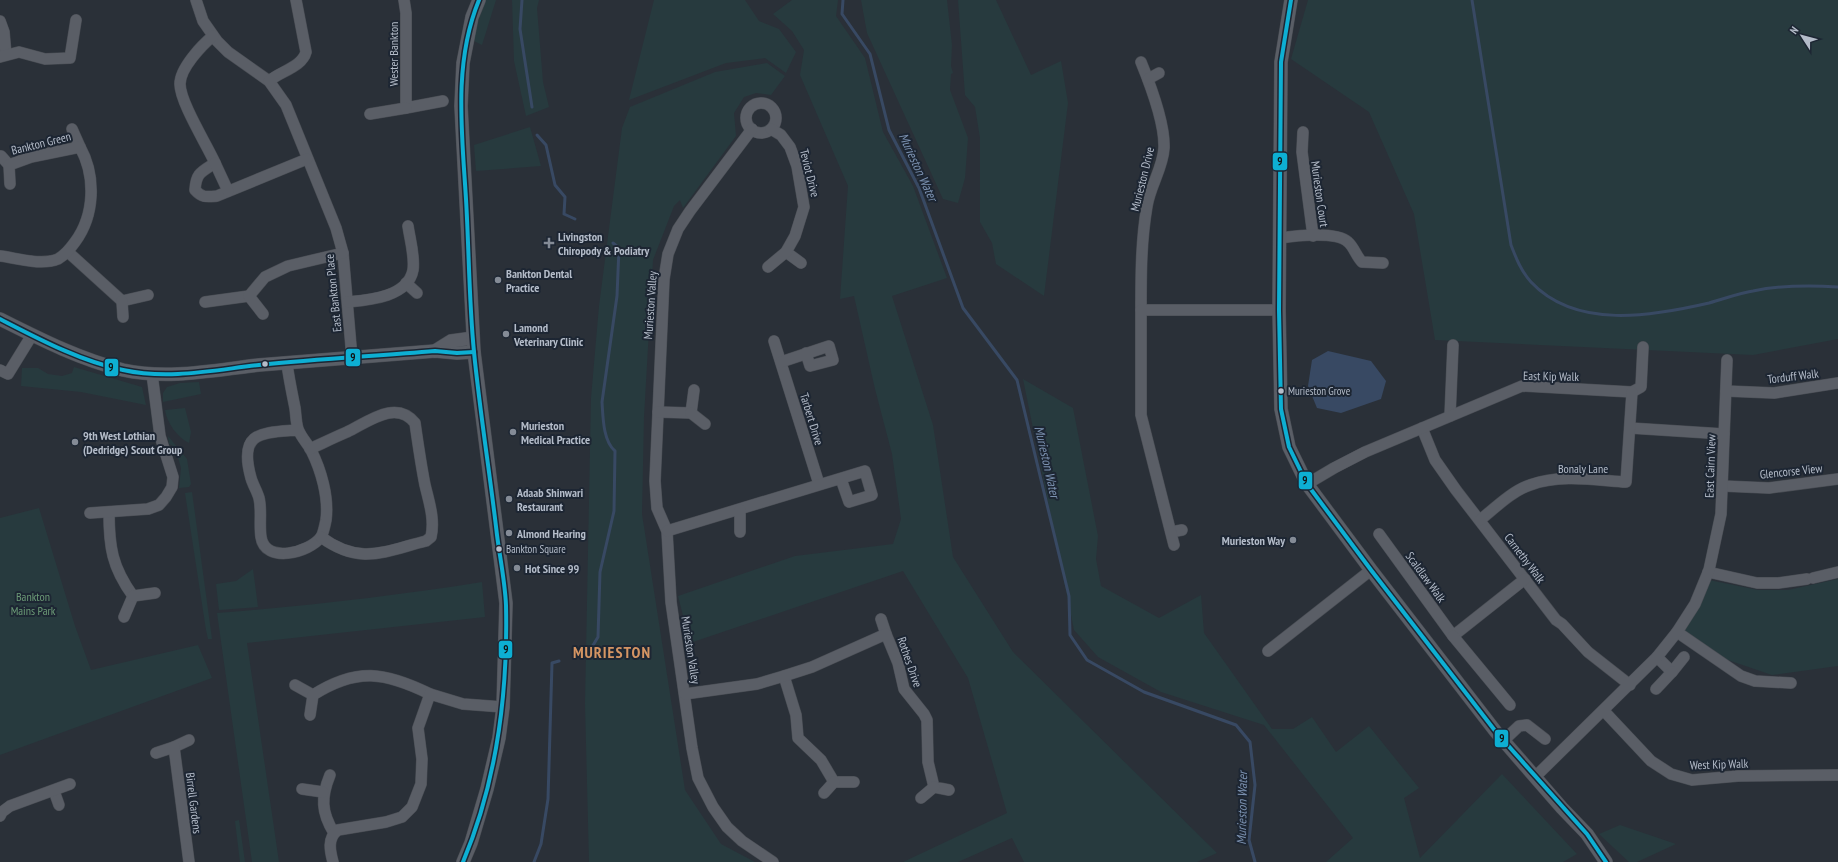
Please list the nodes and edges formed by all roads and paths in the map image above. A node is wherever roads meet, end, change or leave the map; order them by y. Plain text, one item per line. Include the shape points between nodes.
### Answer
1 (196, 0) edge
2 (296, 0) edge
3 (404, 0) edge
4 (478, 0) edge
5 (1291, 0) edge
6 (76, 20) dead end
7 (0, 21) edge
8 (213, 36) junction
9 (3, 56) edge
10 (1141, 62) dead end
11 (1158, 73) dead end
12 (1148, 79) junction
13 (269, 81) junction
14 (443, 101) dead end
15 (406, 108) junction
16 (370, 114) dead end
17 (72, 129) dead end
18 (752, 129) junction
19 (771, 129) junction
20 (1303, 132) dead end
21 (80, 147) junction
22 (1, 156) dead end
23 (307, 159) junction
24 (215, 163) junction
25 (9, 165) junction
26 (10, 184) dead end
27 (228, 191) junction
28 (408, 226) dead end
29 (1313, 236) junction
30 (1280, 238) junction
31 (68, 252) junction
32 (786, 252) junction
33 (343, 253) junction
34 (0, 256) edge
35 (1383, 262) dead end
36 (800, 263) dead end
37 (768, 267) dead end
38 (406, 283) junction
39 (417, 292) dead end
40 (148, 296) dead end
41 (249, 296) junction
42 (122, 301) junction
43 (205, 302) dead end
44 (348, 302) junction
45 (1141, 310) junction
46 (1279, 310) junction
47 (263, 314) dead end
48 (123, 317) dead end
49 (0, 319) edge
50 (32, 335) junction
51 (473, 338) junction
52 (774, 341) dead end
53 (1453, 345) dead end
54 (1643, 347) dead end
55 (435, 351) junction
56 (474, 352) junction
57 (806, 353) dead end
58 (352, 358) junction
59 (1727, 360) dead end
60 (781, 362) junction
61 (287, 364) junction
62 (0, 370) edge
63 (152, 374) junction
64 (1838, 383) edge
65 (694, 390) dead end
66 (1726, 391) junction
67 (1632, 392) junction
68 (658, 412) junction
69 (691, 413) junction
70 (1450, 416) junction
71 (705, 424) dead end
72 (1422, 428) junction
73 (1630, 428) junction
74 (298, 430) junction
75 (1724, 434) junction
76 (310, 449) junction
77 (841, 479) dead end
78 (1838, 479) edge
79 (819, 484) junction
80 (1307, 484) junction
81 (1723, 486) junction
82 (740, 510) junction
83 (109, 512) junction
84 (90, 513) dead end
85 (1480, 520) junction
86 (1182, 530) dead end
87 (667, 531) junction
88 (740, 532) dead end
89 (1171, 532) junction
90 (1379, 534) dead end
91 (321, 537) junction
92 (1174, 545) dead end
93 (1371, 570) junction
94 (1708, 572) junction
95 (1838, 572) edge
96 (1525, 579) junction
97 (155, 593) dead end
98 (133, 596) junction
99 (124, 617) dead end
100 (881, 619) dead end
101 (1677, 632) junction
102 (886, 634) junction
103 (1453, 636) junction
104 (1268, 651) dead end
105 (1657, 657) junction
106 (1684, 657) dead end
107 (1672, 672) junction
108 (784, 676) junction
109 (1791, 683) dead end
110 (295, 685) dead end
111 (1630, 685) junction
112 (1656, 689) dead end
113 (430, 694) junction
114 (684, 694) junction
115 (313, 696) junction
116 (1510, 705) dead end
117 (503, 707) junction
118 (1604, 711) junction
119 (310, 716) dead end
120 (1545, 739) dead end
121 (189, 740) dead end
122 (1503, 741) junction
123 (174, 747) junction
124 (156, 753) dead end
125 (330, 775) dead end
126 (1838, 775) edge
127 (1535, 777) junction
128 (834, 782) junction
129 (854, 782) dead end
130 (70, 784) dead end
131 (934, 787) junction
132 (302, 789) dead end
133 (949, 790) dead end
134 (54, 791) junction
135 (323, 792) junction
136 (824, 793) dead end
137 (921, 798) dead end
138 (59, 805) dead end
139 (0, 816) edge
140 (334, 833) junction
141 (189, 862) edge
142 (333, 862) edge
143 (463, 862) edge
144 (773, 862) edge
145 (1606, 862) edge

1 - 8 street, East Bankton Place via 203,22
2 - 13 street via 305,57
3 - 15 street, Wester Bankton
4 - 51 street via 463,64 461,106
5 - 30 street via 1281,62
6 - 9 street via 70,58 45,59 19,52
7 - 9 street via 4,32
8 - 13 street, East Bankton Place via 228,52
8 - 24 street via 191,60 180,83 181,92
10 - 12 street, Murieston Drive
11 - 12 street
12 - 45 street, Murieston Drive via 1163,131 1164,148 1147,205 1142,253
13 - 23 street, East Bankton Place via 286,105
14 - 15 street
15 - 16 street
17 - 21 street, Bankton Green
18 - 19 street via 762,132
18 - 19 street via 746,120 747,111 760,103 768,104 776,115
18 - 68 street, Murieston Valley via 690,211 678,229 668,254 664,279
19 - 32 street, Teviot Drive via 781,135 790,147 803,192 804,207 795,236
20 - 29 street, Murieston Court via 1302,152
21 - 25 street, Bankton Green via 31,157
21 - 31 street, Bankton Green via 85,154 92,195 88,218
22 - 25 street, Bankton Green
23 - 27 street
23 - 33 street, East Bankton Place via 336,228
24 - 27 street
24 - 27 street via 196,178 195,190 205,198
25 - 26 street, Bankton Green
28 - 38 street via 413,270
29 - 30 street, Murieston Court
29 - 35 street, Murieston Court via 1347,240 1362,262
30 - 46 street
31 - 34 street via 57,259 41,262
31 - 42 street
32 - 36 street
32 - 37 street, Teviot Drive
33 - 41 street via 288,266 265,277
33 - 44 street, East Bankton Place
38 - 39 street
38 - 44 street via 397,291 386,295
40 - 42 street
41 - 43 street
41 - 47 street
42 - 48 street
44 - 58 street, East Bankton Place
45 - 46 street
45 - 89 street, Murieston Drive via 1141,415
46 - 80 street via 1280,410 1289,447
49 - 50 street
50 - 62 street via 8,374
50 - 63 street via 56,348 88,360 124,370
51 - 55 street via 451,341
51 - 56 street
52 - 60 street, Tarbert Drive
53 - 70 street
54 - 67 street via 1641,387
55 - 56 street
55 - 58 street
56 - 117 street via 506,603
57 - 60 street
58 - 61 street
59 - 66 street, East Cairn View
60 - 79 street, Tarbert Drive
61 - 63 street
61 - 74 street
63 - 83 street via 160,436 173,477 172,487 159,505 148,509
64 - 66 street, Torduff Walk via 1774,393
65 - 69 street
66 - 75 street, East Cairn View
67 - 70 street, East Kip Walk via 1522,386
67 - 73 street
68 - 69 street
68 - 87 street, Murieston Valley via 656,508
69 - 71 street
70 - 72 street, East Kip Walk
72 - 80 street, East Kip Walk via 1340,464
72 - 85 street, Carnethy Walk via 1435,460
73 - 75 street
73 - 85 street, Bonaly Lane via 1626,482 1558,479 1529,485 1505,499
74 - 76 street
74 - 91 street via 255,436 248,447 247,462 259,498 261,540 272,552 284,553 308,547
75 - 81 street, East Cairn View
76 - 91 street via 318,466 325,495 326,520
76 - 91 street via 370,419 385,414 403,413 415,423 431,508 431,537 426,541 374,555 355,554
77 - 79 street
78 - 81 street, Glencorse View via 1769,488
79 - 82 street
80 - 93 street
81 - 94 street, East Cairn View via 1718,534
82 - 87 street
82 - 88 street
83 - 84 street
83 - 98 street via 113,560
85 - 96 street, Carnethy Walk
86 - 89 street
87 - 114 street, Murieston Valley via 671,602
89 - 92 street, Murieston Drive
90 - 103 street, Scaldlaw Walk
93 - 104 street via 1281,648
93 - 122 street
94 - 95 street via 1757,583 1778,583
94 - 101 street, East Cairn View via 1695,604
96 - 103 street
96 - 111 street, Carnethy Walk via 1556,620 1588,652
97 - 98 street
98 - 99 street
100 - 102 street, Rothes Drive
101 - 105 street, East Cairn View
101 - 109 street via 1742,676 1755,681
102 - 108 street, Rothes Drive via 824,662
102 - 131 street, Rothes Drive via 898,663 904,689 927,720 928,762
103 - 116 street, Scaldlaw Walk
105 - 107 street
105 - 111 street, East Cairn View
106 - 107 street
107 - 112 street
108 - 114 street, Rothes Drive via 757,684
108 - 128 street via 796,714 798,738 821,760
110 - 115 street
111 - 118 street, East Cairn View
113 - 115 street via 387,677 367,675 345,679
113 - 117 street via 463,704
113 - 140 street via 418,728 422,759 421,784 412,807 402,817 338,830
114 - 144 street, Murieston Valley via 698,778 712,807 742,841
115 - 119 street
117 - 143 street via 500,738 487,789
118 - 126 street, West Kip Walk via 1651,761 1670,774 1692,780 1738,776
118 - 127 street, East Cairn View
120 - 122 street via 1527,725 1519,726
121 - 123 street
122 - 127 street
123 - 124 street
123 - 141 street, Birrell Gardens
125 - 135 street
127 - 145 street via 1587,834
128 - 129 street
128 - 136 street
130 - 134 street
131 - 133 street
131 - 137 street
132 - 135 street
134 - 138 street
134 - 139 street via 10,806
135 - 140 street via 327,821
140 - 142 street via 329,846

